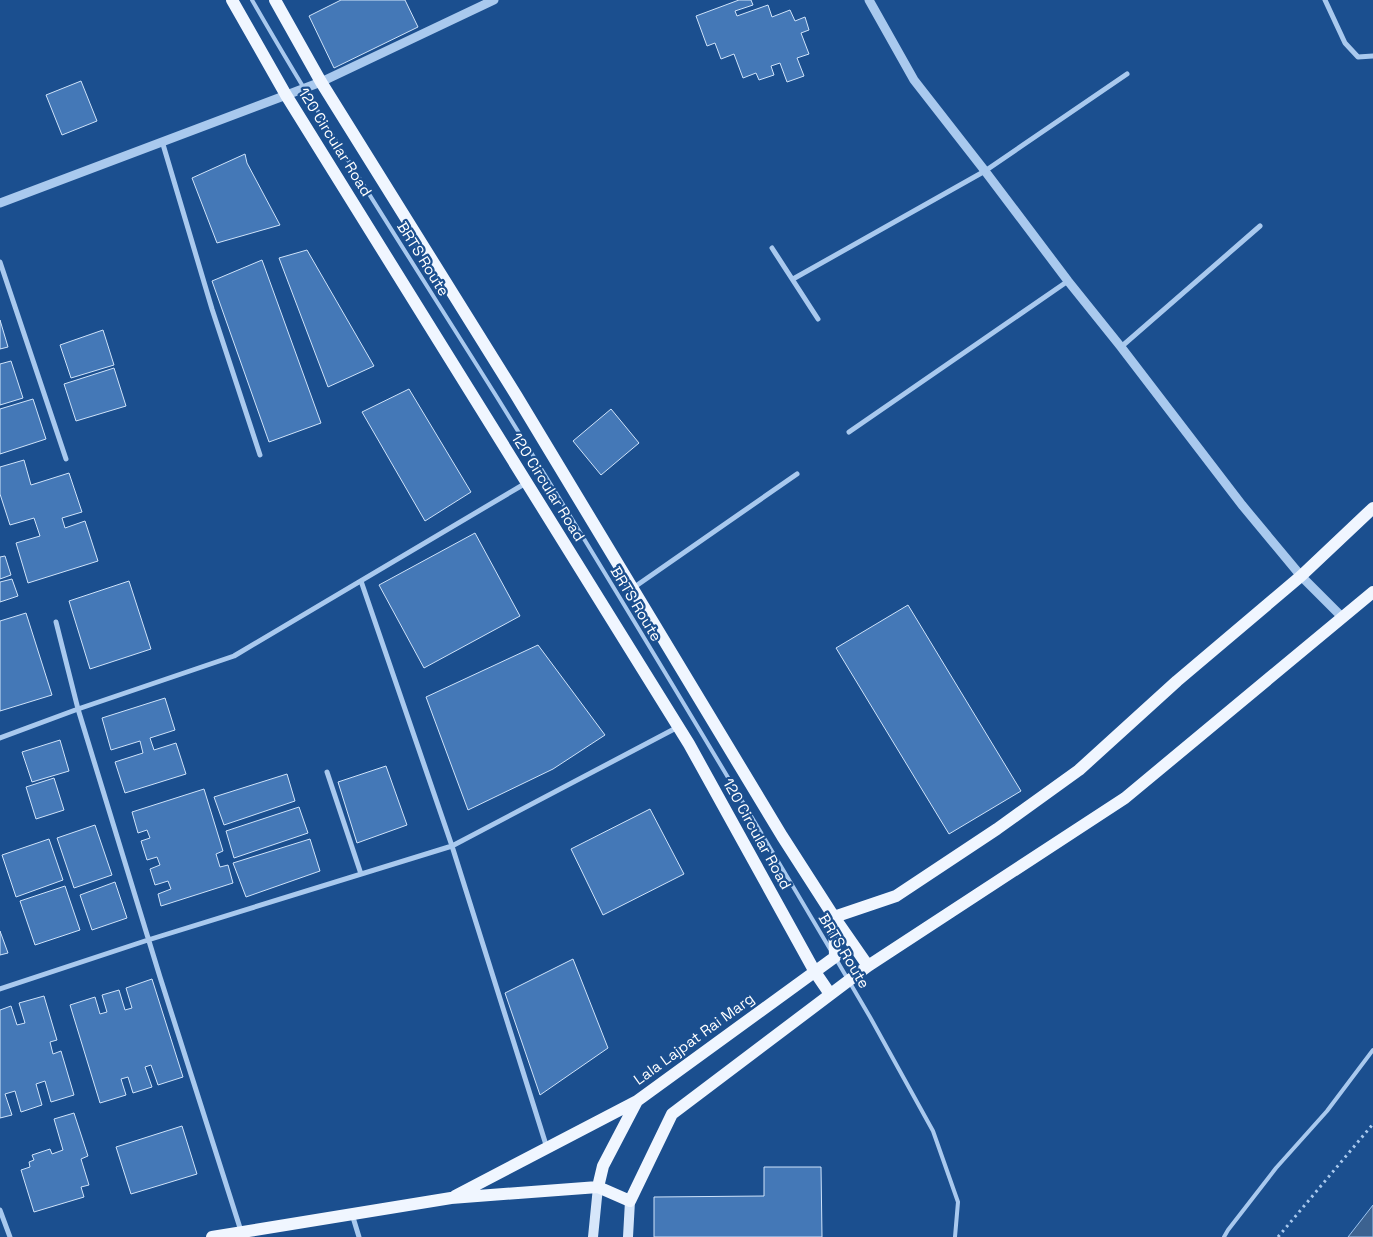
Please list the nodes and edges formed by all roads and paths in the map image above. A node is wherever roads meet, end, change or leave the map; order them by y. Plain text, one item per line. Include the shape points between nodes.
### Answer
1 (232, 0) edge
2 (252, 0) edge
3 (274, 0) edge
4 (494, 0) edge
5 (869, 0) edge
6 (1325, 0) edge
7 (1373, 56) edge
8 (1127, 74) dead end
9 (322, 82) junction
10 (303, 88) junction
11 (286, 95) junction
12 (162, 141) junction
13 (986, 171) junction
14 (0, 203) edge
15 (1260, 226) dead end
16 (772, 248) dead end
17 (0, 262) edge
18 (793, 279) junction
19 (1068, 281) junction
20 (818, 320) dead end
21 (1121, 347) junction
22 (849, 432) dead end
23 (260, 455) dead end
24 (66, 459) dead end
25 (798, 474) dead end
26 (526, 483) junction
27 (1373, 508) edge
28 (1301, 576) junction
29 (361, 581) junction
30 (633, 588) junction
31 (1373, 592) edge
32 (1342, 617) junction
33 (56, 622) dead end
34 (78, 709) junction
35 (678, 727) junction
36 (0, 738) edge
37 (327, 772) dead end
38 (452, 846) junction
39 (361, 874) junction
40 (834, 917) junction
41 (148, 940) junction
42 (835, 957) junction
43 (868, 966) junction
44 (815, 972) junction
45 (849, 980) junction
46 (0, 989) edge
47 (830, 994) junction
48 (1373, 1050) edge
49 (637, 1101) junction
50 (1373, 1124) edge
51 (547, 1148) junction
52 (598, 1187) junction
53 (451, 1198) junction
54 (630, 1201) junction
55 (0, 1210) edge
56 (352, 1214) junction
57 (242, 1232) junction
58 (10, 1237) edge
59 (212, 1237) edge
60 (359, 1237) edge
61 (593, 1237) edge
62 (628, 1237) edge
63 (954, 1237) edge
64 (1224, 1237) edge
65 (1278, 1237) edge

1 - 11 main road, 120 Circular Road
2 - 10 lane, BRTS Route
3 - 9 main road, 120 Circular Road
4 - 9 street
5 - 13 street via 914,80
6 - 7 street via 1345,43 1358,57
8 - 13 street
9 - 10 street
9 - 30 main road, 120 Circular Road
10 - 11 street
10 - 42 lane, BRTS Route via 501,404
11 - 12 street
11 - 26 main road, 120 Circular Road
12 - 14 street
12 - 23 street
13 - 18 street
13 - 19 street
15 - 21 street
16 - 18 street
17 - 24 street
18 - 20 street
19 - 21 street
19 - 22 street
21 - 28 street via 1242,505
25 - 30 street
26 - 29 street
26 - 35 main road, 120 Circular Road
27 - 28 main road
28 - 32 street
28 - 40 main road via 1177,681 1079,770 896,896
29 - 34 street via 234,656
29 - 38 street
30 - 40 main road, 120 Circular Road
31 - 32 main road
32 - 43 main road via 1125,798
33 - 34 street
34 - 36 street
34 - 41 street
35 - 38 street
35 - 44 main road, 120 Circular Road
37 - 39 street
38 - 39 street
38 - 51 street
39 - 41 street
40 - 42 main road
40 - 43 main road, 120 Circular Road
41 - 46 street
41 - 57 street
42 - 44 main road, Lala Lajpat Rai Marg
42 - 45 lane, BRTS Route
43 - 45 main road
44 - 47 main road, 120 Circular Road
44 - 49 main road, Lala Lajpat Rai Marg
45 - 47 main road
45 - 63 lane, BRTS Route via 932,1131 958,1202
47 - 54 main road via 672,1114
48 - 64 lane
49 - 51 main road
49 - 52 main road, Lala Lajpat Rai Marg via 603,1166
50 - 65 path
51 - 53 main road
52 - 53 main road
52 - 54 main road
52 - 61 main road, Lala Lajpat Rai Marg
53 - 56 main road
54 - 62 main road
55 - 58 street
56 - 57 main road
56 - 60 street
57 - 59 main road

